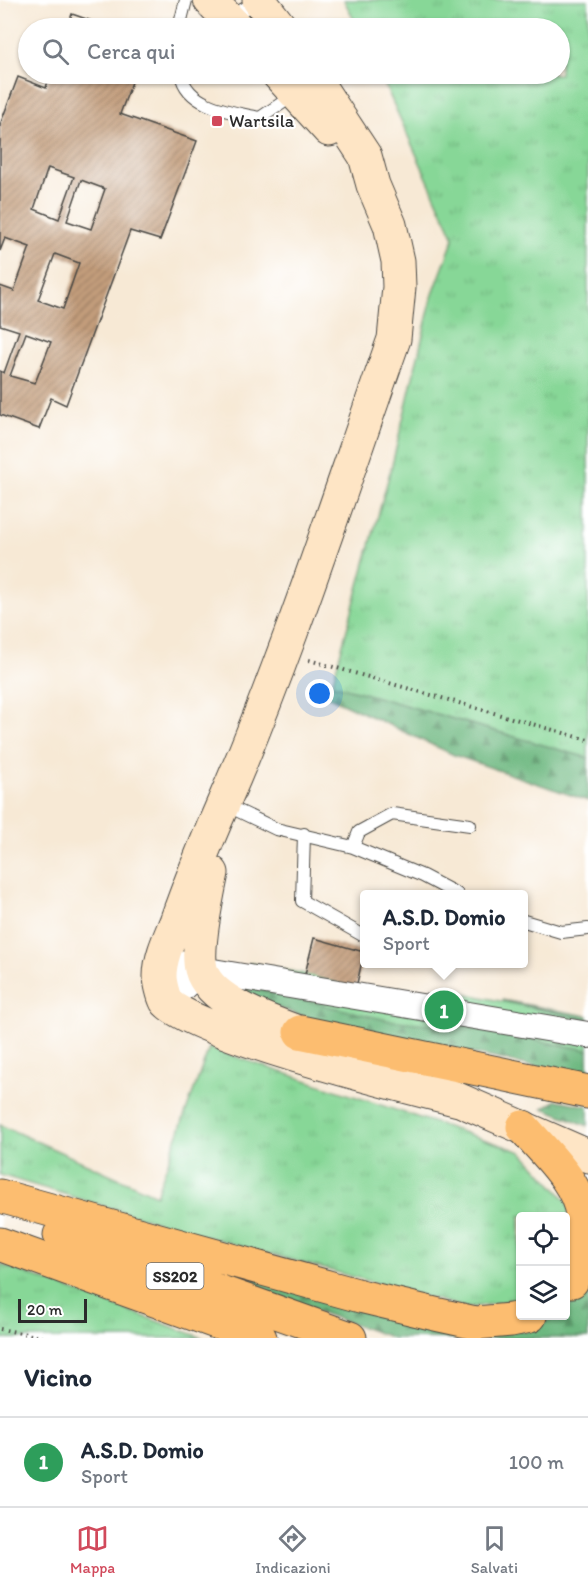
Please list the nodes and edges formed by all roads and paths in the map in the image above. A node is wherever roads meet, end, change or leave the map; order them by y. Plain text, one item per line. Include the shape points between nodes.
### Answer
1 (186, 0) edge
2 (260, 0) edge
3 (182, 18) edge
4 (223, 18) edge
5 (274, 18) edge
6 (185, 84) edge
7 (290, 84) edge
8 (298, 84) edge
9 (282, 652) junction
10 (588, 740) edge
11 (223, 803) junction
12 (470, 825) dead end
13 (304, 834) junction
14 (353, 847) junction
15 (449, 890) edge
16 (528, 922) edge
17 (588, 929) edge
18 (360, 934) edge
19 (163, 958) junction
20 (201, 969) junction
21 (166, 1002) junction
22 (300, 1032) junction
23 (588, 1035) edge
24 (588, 1092) edge
25 (459, 1100) junction
26 (523, 1127) junction
27 (588, 1156) edge
28 (0, 1196) edge
29 (0, 1213) edge
30 (0, 1244) edge
31 (575, 1277) edge
32 (516, 1319) edge
33 (0, 1329) edge
34 (47, 1338) edge
35 (260, 1338) edge
36 (350, 1338) edge

1 - 3 lane
2 - 4 lane
2 - 5 street
6 - 7 lane via 195,98 260,118 282,103
8 - 9 street via 373,185 390,225 399,287 394,339
9 - 10 path
9 - 11 street
11 - 13 lane via 276,828
11 - 19 street
11 - 20 street via 202,916
12 - 14 lane via 392,814 359,832
13 - 14 lane
13 - 18 lane via 302,900
14 - 15 lane
16 - 17 lane via 561,932
19 - 20 street
19 - 21 street via 160,978
20 - 21 street
20 - 22 street via 212,988 233,1005
20 - 23 street
21 - 25 street via 183,1015 297,1056
22 - 24 highway
22 - 25 street
25 - 26 street
26 - 27 street
26 - 31 highway via 579,1200 581,1240
28 - 32 highway via 435,1314 476,1323
29 - 36 highway, SS202
30 - 35 highway, SS202
33 - 34 path

